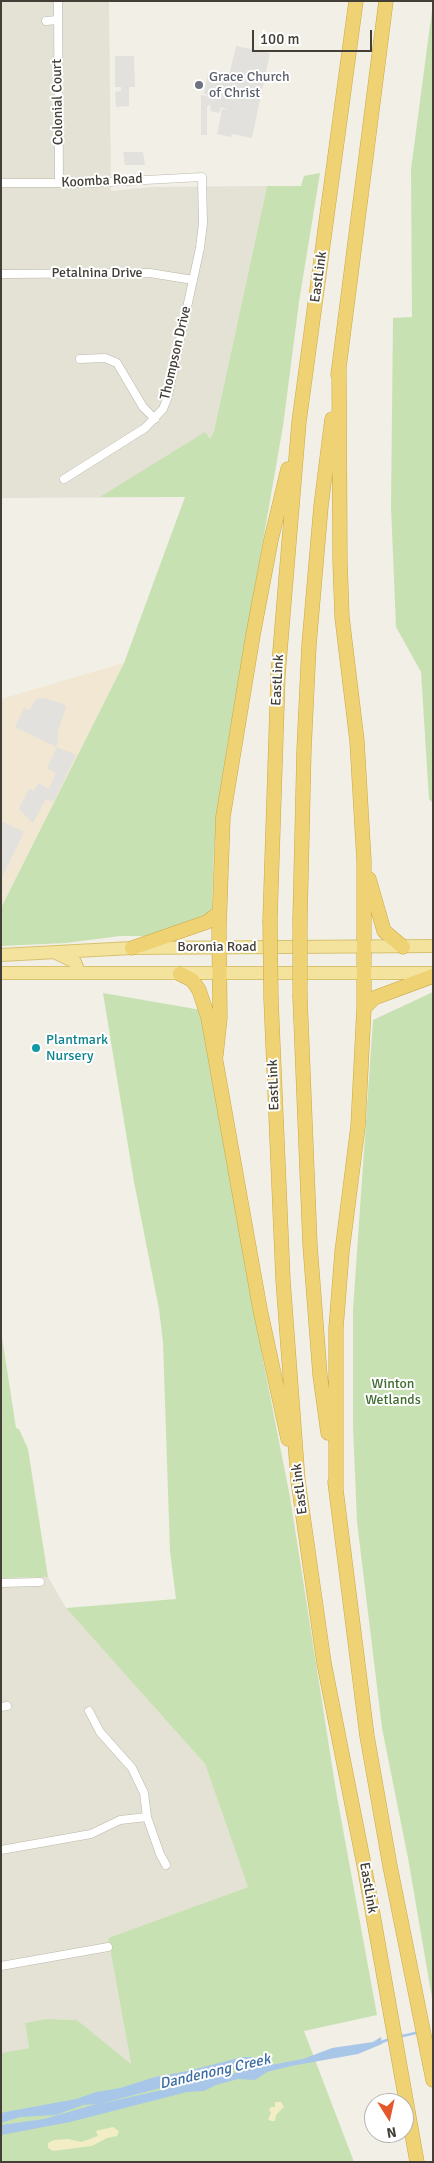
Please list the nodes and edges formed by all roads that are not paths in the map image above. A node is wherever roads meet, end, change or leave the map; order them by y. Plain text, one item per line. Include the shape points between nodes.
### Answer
1 (58, 1) edge
2 (356, 1) edge
3 (386, 1) edge
4 (57, 20) junction
5 (46, 21) dead end
6 (202, 177) joint
7 (1, 183) edge
8 (59, 183) junction
9 (1, 274) edge
10 (193, 280) junction
11 (80, 359) dead end
12 (339, 367) junction
13 (155, 419) junction
14 (299, 422) junction
15 (64, 479) dead end
16 (364, 861) junction
17 (219, 913) junction
18 (433, 946) edge
19 (219, 947) junction
20 (364, 947) junction
21 (403, 947) junction
22 (132, 948) junction
23 (53, 952) junction
24 (1, 955) edge
25 (1, 973) edge
26 (79, 973) junction
27 (364, 973) junction
28 (180, 974) junction
29 (219, 974) junction
30 (433, 974) edge
31 (364, 1008) junction
32 (216, 1055) junction
33 (298, 1481) junction
34 (336, 1489) junction
35 (40, 1582) dead end
36 (1, 1583) edge
37 (89, 1711) dead end
38 (147, 1818) junction
39 (1, 1850) edge
40 (166, 1864) dead end
41 (108, 1947) dead end
42 (1, 1966) edge
43 (432, 2077) edge
44 (418, 2162) edge

1 - 4 street, Colonial Court
2 - 14 highway, EastLink
3 - 12 highway, EastLink
4 - 5 street
4 - 8 street, Colonial Court
6 - 8 street, Koomba Road
6 - 10 street, Thompson Drive via 203,223
7 - 8 street, Koomba Road
9 - 10 street, Petalnina Drive via 150,273
10 - 13 street, Thompson Drive via 167,399
11 - 13 street via 105,358 117,363 143,407
12 - 16 highway via 342,617 357,741
12 - 34 highway, EastLink, bridge via 321,506 310,645 300,919 310,1245 320,1374
13 - 15 street, Thompson Drive
14 - 17 highway via 271,540 232,754 223,817
14 - 33 highway, EastLink, bridge via 278,674 270,920 283,1280
16 - 20 highway
16 - 21 highway via 384,931
17 - 19 highway
17 - 22 highway via 207,922
18 - 21 main road, Boronia Road
19 - 20 main road, Boronia Road
19 - 22 main road, Boronia Road
19 - 29 highway
20 - 21 main road, Boronia Road
20 - 27 highway
22 - 23 main road, Boronia Road
23 - 24 main road, Boronia Road
23 - 26 main road via 75,962
25 - 26 main road, Boronia Road
26 - 28 main road, Boronia Road
27 - 29 main road, Boronia Road
27 - 30 main road, Boronia Road
27 - 31 highway
28 - 29 main road, Boronia Road
28 - 32 highway via 192,980 199,990
29 - 32 highway via 220,1018
30 - 31 highway via 374,998
31 - 34 highway via 358,1126 336,1328
32 - 33 highway via 260,1309
33 - 44 highway, EastLink via 324,1663
34 - 43 highway, EastLink via 367,1736
35 - 36 street
37 - 38 street via 100,1732 132,1768 144,1793
38 - 39 street via 120,1820 91,1834
38 - 40 street
41 - 42 street

